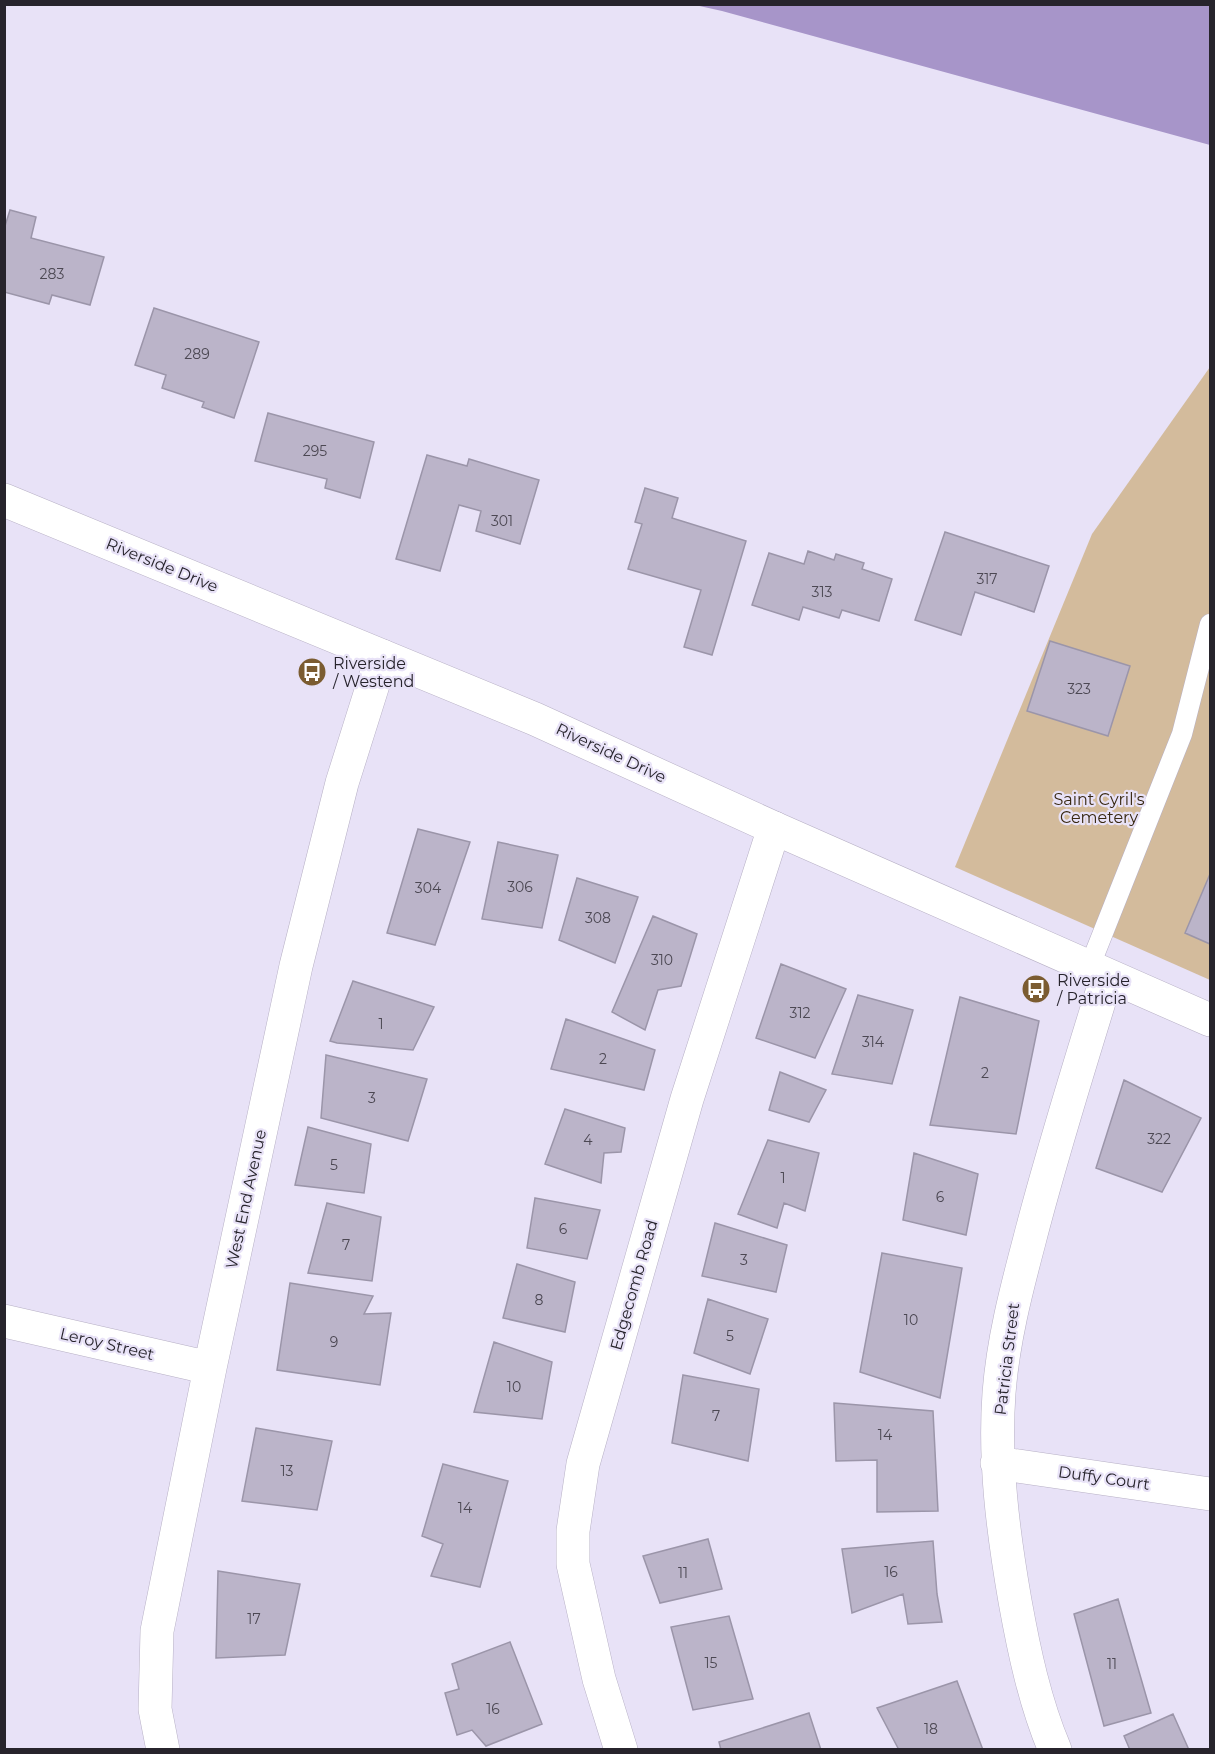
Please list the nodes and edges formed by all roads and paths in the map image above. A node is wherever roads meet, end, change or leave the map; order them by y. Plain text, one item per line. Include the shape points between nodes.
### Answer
1 (4, 500) edge
2 (1210, 624) edge
3 (382, 656) junction
4 (774, 828) junction
5 (1098, 972) junction
6 (1210, 1020) edge
7 (4, 1321) edge
8 (210, 1368) junction
9 (997, 1463) junction
10 (1210, 1494) edge
11 (164, 1749) edge
12 (621, 1749) edge
13 (1054, 1749) edge

1 - 3 street, Riverside Drive
2 - 5 lane via 1182,734
3 - 4 street, Riverside Drive via 535,719
3 - 8 street, West End Avenue via 342,783 296,966
4 - 5 street, Riverside Drive
4 - 12 street, Edgecomb Road via 687,1099 583,1464 573,1531 573,1564 599,1679
5 - 6 street, Riverside Drive
5 - 9 street, Patricia Street via 1010,1317 999,1392
7 - 8 street, Leroy Street
8 - 11 street, West End Avenue via 157,1631 155,1709
9 - 10 street, Duffy Court
9 - 13 street, Patricia Street via 1009,1569 1021,1632

